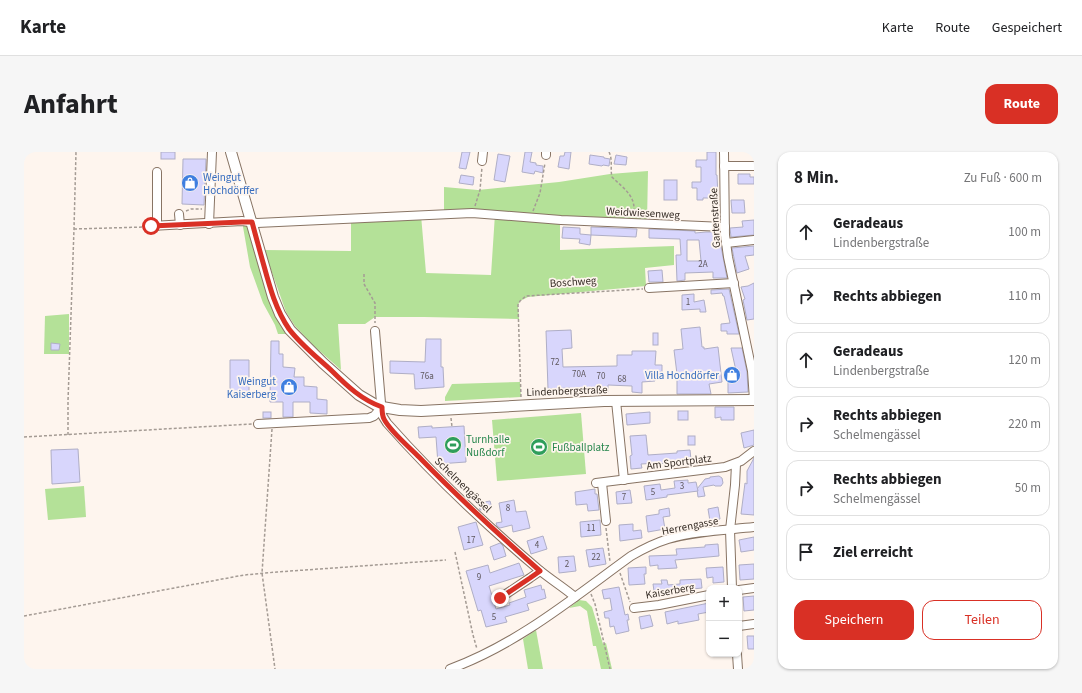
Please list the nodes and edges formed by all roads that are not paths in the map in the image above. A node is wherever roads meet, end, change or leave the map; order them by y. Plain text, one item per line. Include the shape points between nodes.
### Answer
1 (212, 152) edge
2 (231, 152) edge
3 (483, 152) edge
4 (724, 152) edge
5 (482, 161) road end
6 (724, 166) junction
7 (754, 166) edge
8 (157, 172) dead end
9 (179, 214) road end
10 (252, 222) junction
11 (209, 224) junction
12 (180, 225) junction
13 (724, 228) junction
14 (754, 240) edge
15 (726, 243) junction
16 (734, 283) junction
17 (649, 288) road end
18 (375, 331) road end
19 (754, 400) edge
20 (616, 401) junction
21 (382, 407) junction
22 (258, 424) road end
23 (754, 451) edge
24 (736, 464) junction
25 (624, 480) junction
26 (606, 521) dead end
27 (754, 527) edge
28 (730, 530) junction
29 (540, 571) junction
30 (732, 585) edge
31 (754, 588) edge
32 (742, 590) edge
33 (706, 596) edge
34 (575, 597) junction
35 (500, 598) dead end
36 (634, 608) road end
37 (754, 624) edge
38 (742, 626) edge
39 (737, 657) edge
40 (450, 669) edge
41 (738, 669) edge

1 - 11 street
2 - 10 main road, Lindenbergstraße
3 - 5 street
4 - 6 street, Gartenstraße
6 - 7 street
6 - 13 street, Gartenstraße
8 - 12 street via 154,226
9 - 12 street
10 - 11 street
10 - 13 street, Weidwiesenweg via 472,213
10 - 21 main road, Lindenbergstraße via 275,301 290,330 350,388
11 - 12 street
13 - 15 street, Gartenstraße
14 - 15 street
15 - 16 street, Gartenstraße
16 - 17 street
16 - 19 street, Gartenstraße via 752,371
18 - 21 street, Schelmengässel
19 - 20 main road, Lindenbergstraße
20 - 21 main road, Lindenbergstraße via 421,411
20 - 25 street
21 - 22 street via 369,418
21 - 29 street, Schelmengässel via 382,415 395,433
23 - 24 street
24 - 25 street, Am Sportplatz
24 - 28 street
25 - 26 street, Am Sportplatz via 599,483
27 - 28 street, Herrengasse
28 - 30 street
28 - 34 street, Herrengasse via 668,539 648,547 614,564
29 - 34 street, Schelmengässel
29 - 35 street
31 - 32 street
33 - 36 street, Kaiserberg
34 - 40 street, Herrengasse via 496,648
37 - 38 street
39 - 41 street

